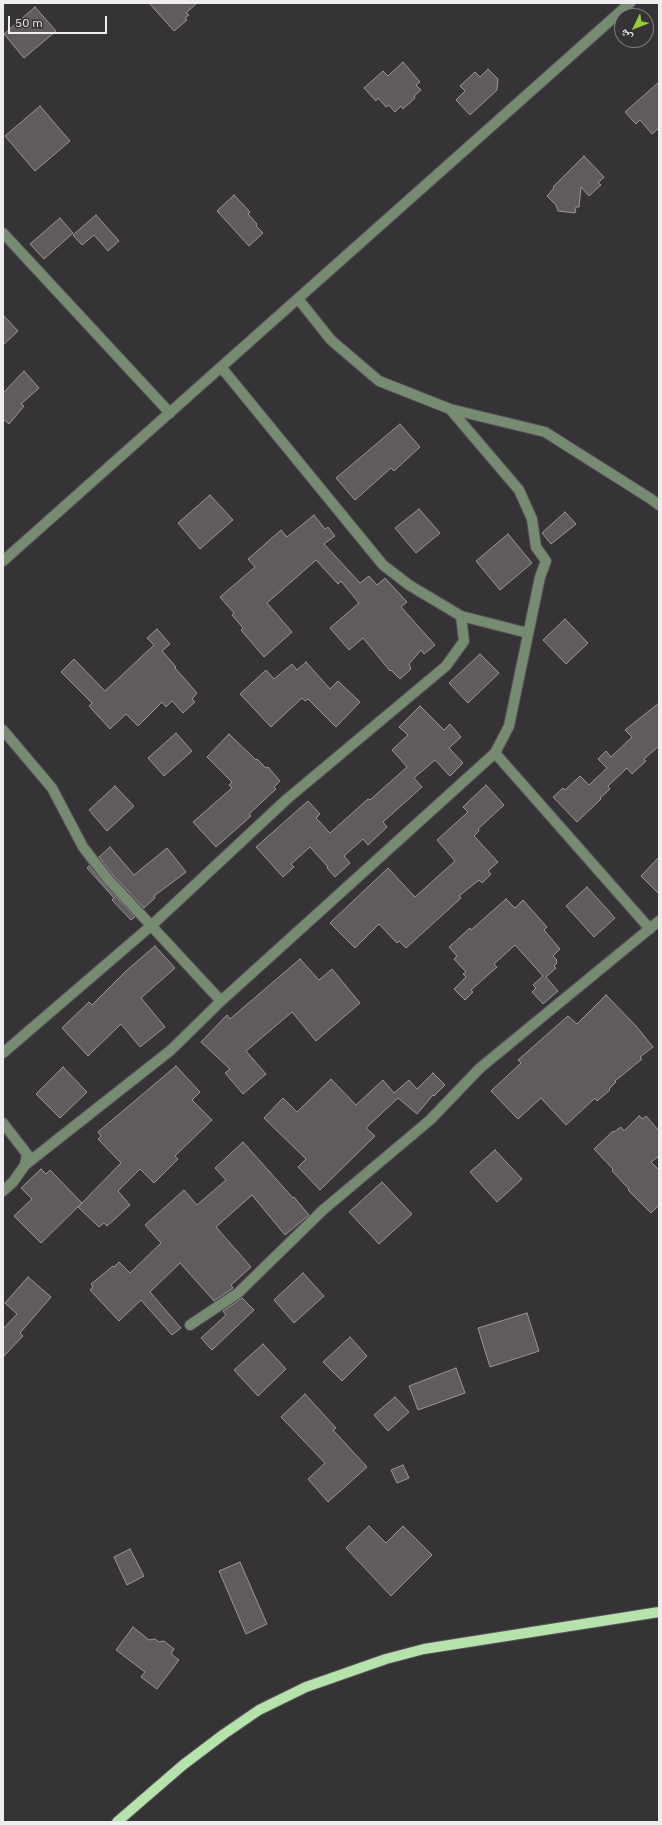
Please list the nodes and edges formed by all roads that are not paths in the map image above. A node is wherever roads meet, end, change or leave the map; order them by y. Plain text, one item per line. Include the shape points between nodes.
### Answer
1 (630, 3) edge
2 (3, 233) edge
3 (298, 300) junction
4 (221, 367) junction
5 (450, 409) junction
6 (170, 413) junction
7 (659, 505) edge
8 (3, 561) edge
9 (461, 616) junction
10 (528, 633) junction
11 (3, 730) edge
12 (495, 753) junction
13 (659, 921) edge
14 (152, 925) junction
15 (650, 929) junction
16 (221, 1001) junction
17 (3, 1053) edge
18 (3, 1123) edge
19 (25, 1165) junction
20 (3, 1191) edge
21 (190, 1325) dead end
22 (659, 1612) edge
23 (117, 1822) edge

1 - 3 street
2 - 6 street
3 - 4 street
3 - 5 street via 331,340 379,381
4 - 6 street
4 - 9 street via 383,564 409,584
5 - 7 street via 545,432
5 - 10 street via 519,490 532,519 536,547 546,561
6 - 8 street
9 - 10 street
9 - 14 street via 464,641 446,666 287,798
10 - 12 street via 508,726
11 - 14 street via 52,788 83,847 106,878
12 - 15 street
12 - 16 street
13 - 15 street
14 - 16 street
14 - 17 street
15 - 21 street via 480,1068 430,1120 323,1210 238,1293
16 - 19 street via 171,1050
18 - 19 street via 27,1154
19 - 20 street
22 - 23 main road via 424,1649 386,1659 306,1687 259,1710 224,1734 183,1765

